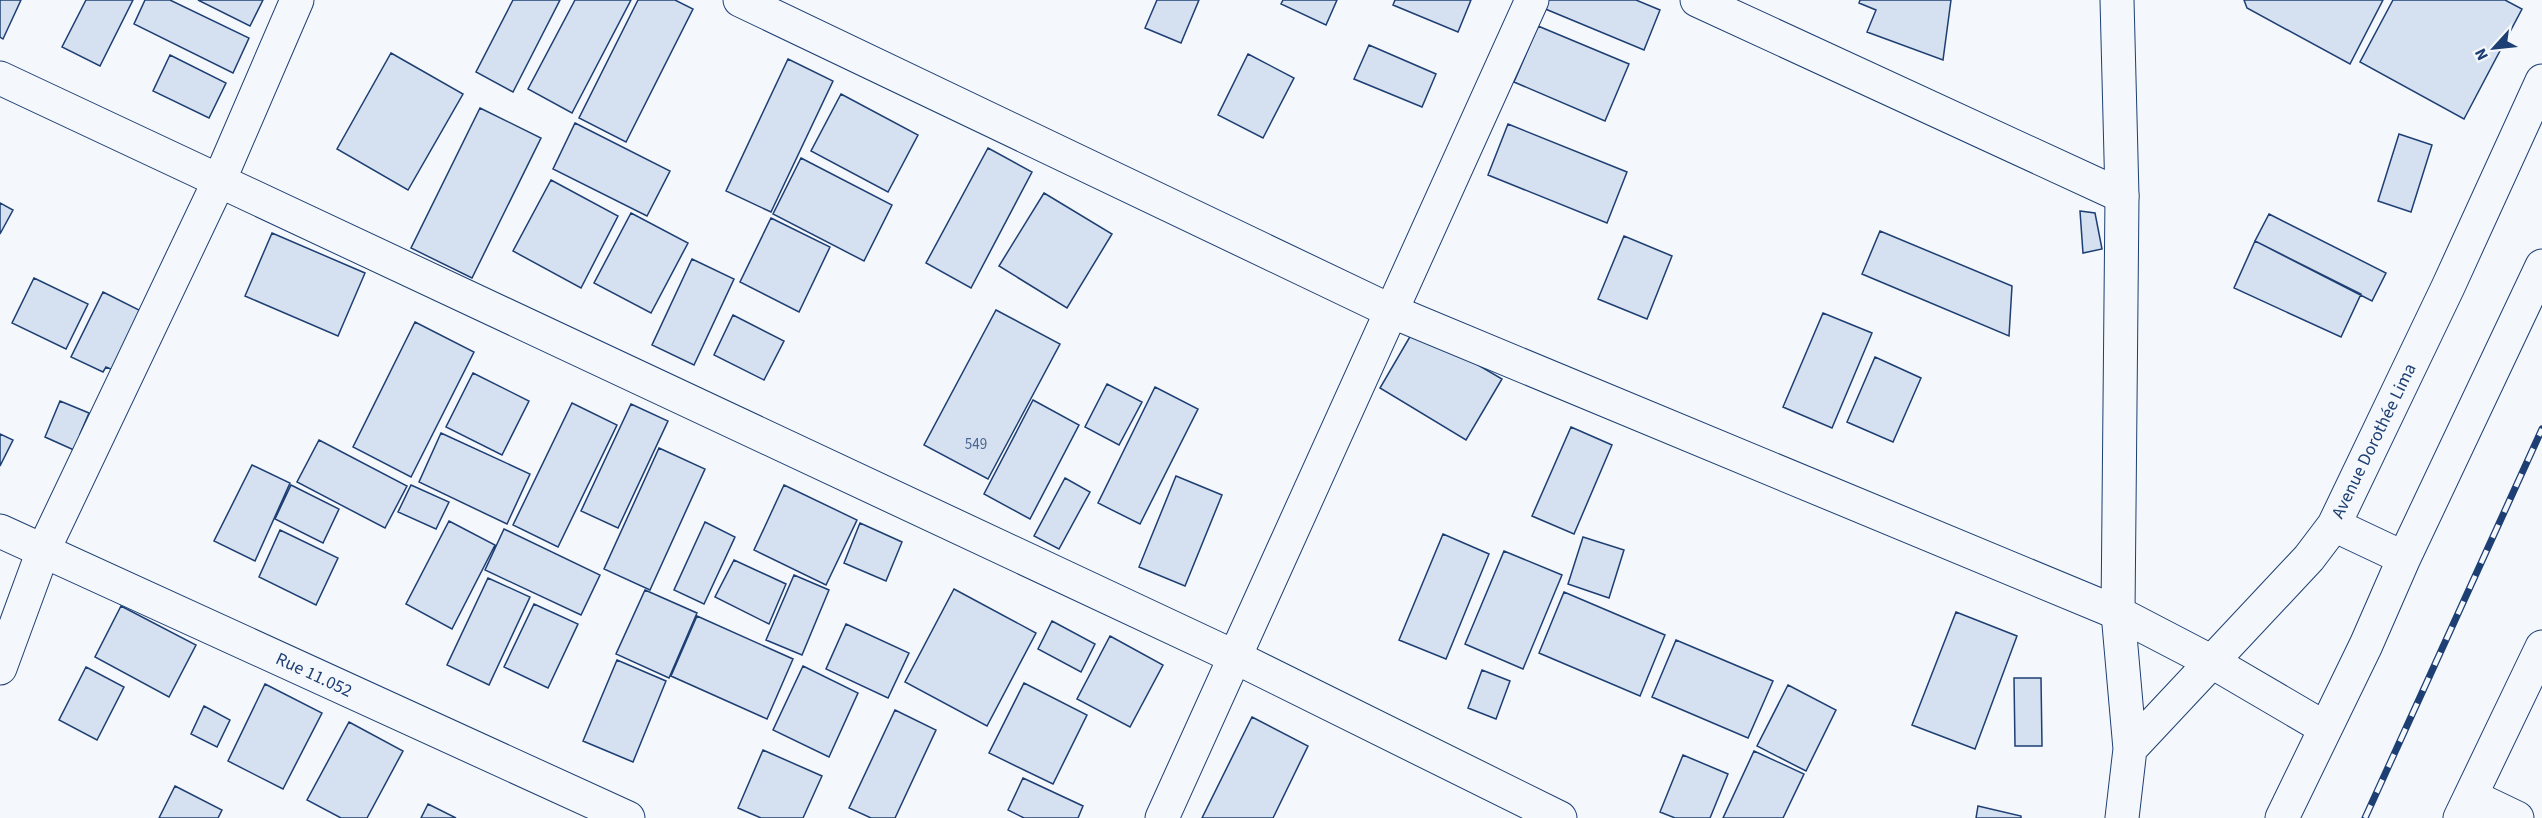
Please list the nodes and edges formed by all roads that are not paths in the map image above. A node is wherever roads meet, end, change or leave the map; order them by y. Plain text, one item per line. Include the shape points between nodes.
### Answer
1 (297, 0) edge
2 (740, 0) edge
3 (1532, 0) edge
4 (1697, 0) edge
5 (2117, 0) edge
6 (0, 78) edge
7 (2542, 81) edge
8 (219, 181) junction
9 (2122, 196) junction
10 (2542, 266) edge
11 (1391, 311) junction
12 (2334, 525) junction
13 (0, 531) edge
14 (43, 551) junction
15 (2404, 558) junction
16 (2118, 613) junction
17 (2542, 647) edge
18 (1235, 657) junction
19 (2214, 663) junction
20 (0, 668) edge
21 (2325, 728) junction
22 (2130, 750) junction
23 (2465, 807) edge
24 (628, 818) edge
25 (1162, 818) edge
26 (1560, 818) edge
27 (2122, 818) edge
28 (2282, 818) edge
29 (2517, 818) edge

1 - 8 street
2 - 11 street
3 - 11 street
4 - 9 street
5 - 9 street
6 - 8 street
7 - 12 street, Avenue Dorothée Lima
8 - 14 street
8 - 18 street
9 - 16 street
10 - 15 street
11 - 16 street
11 - 18 street
12 - 15 street
12 - 19 street, Avenue Dorothée Lima
13 - 14 street, Rue 11.052
14 - 20 street
14 - 24 street, Rue 11.052
15 - 21 street
16 - 19 street
16 - 22 street
17 - 23 street
18 - 25 street
18 - 26 street
19 - 21 street
19 - 22 street, Avenue Dorothée Lima
21 - 28 street
22 - 27 street
23 - 29 street

